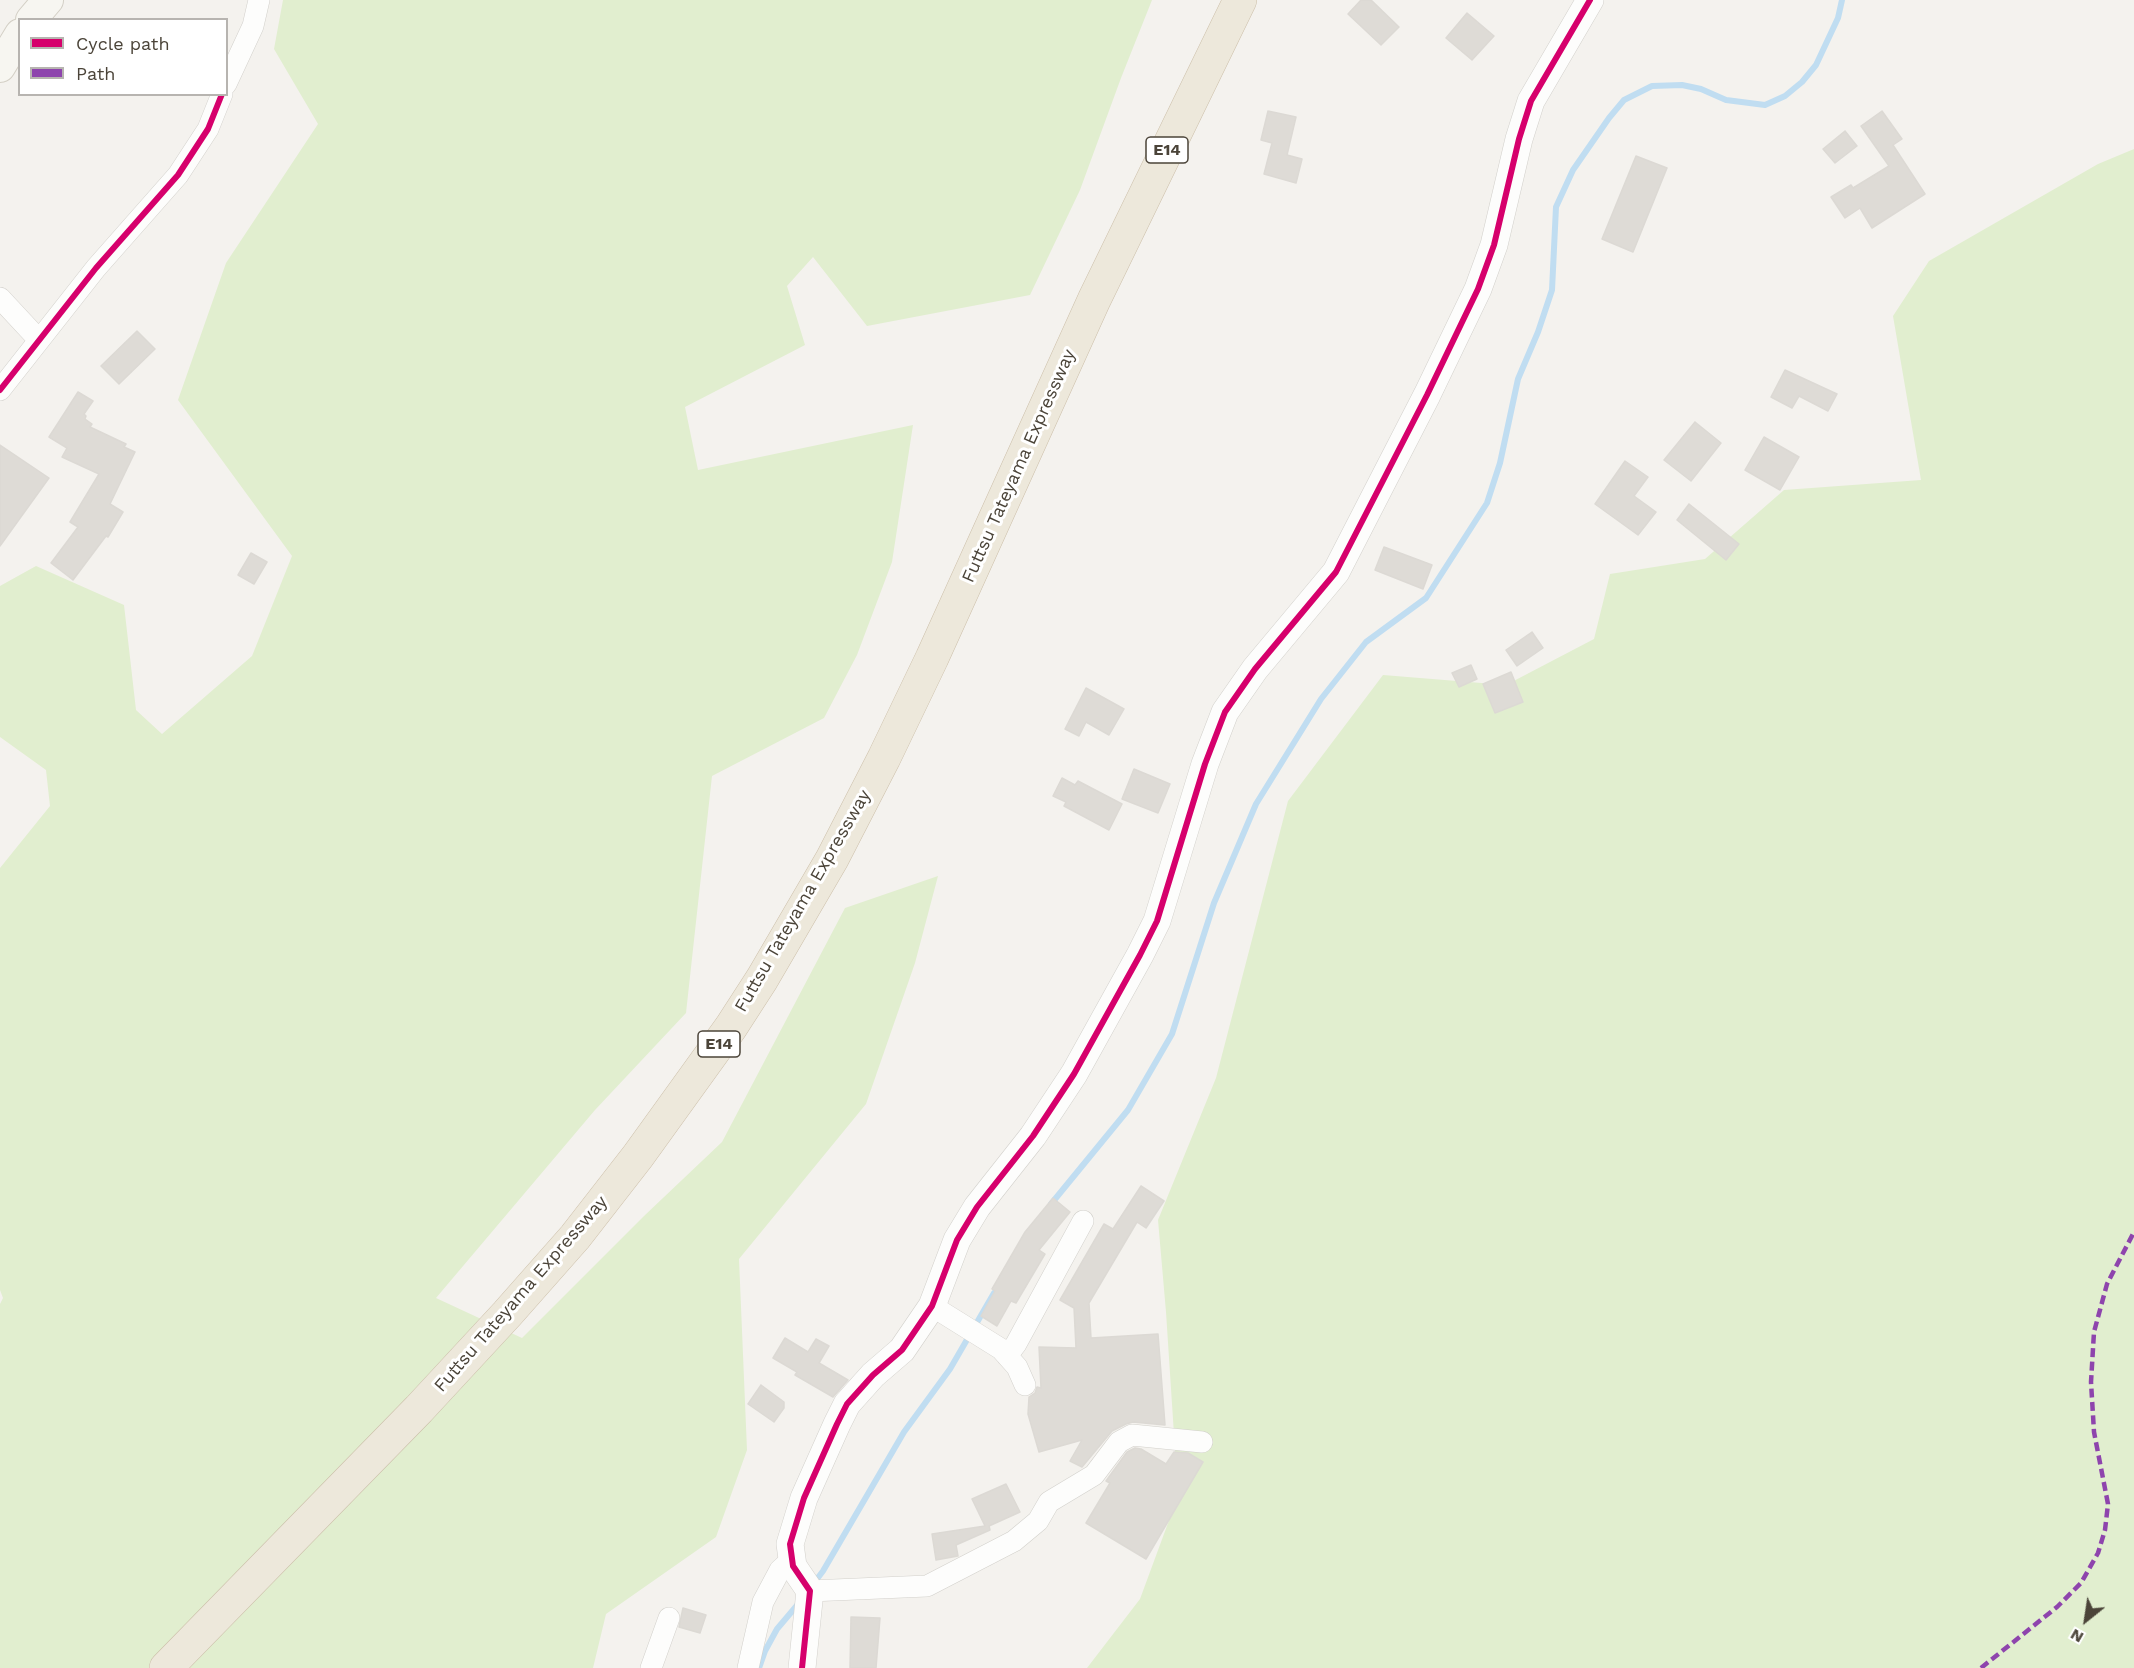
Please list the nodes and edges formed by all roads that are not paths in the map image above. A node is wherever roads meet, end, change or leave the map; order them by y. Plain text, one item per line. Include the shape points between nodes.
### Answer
1 (48, 0) edge
2 (258, 0) edge
3 (1239, 0) edge
4 (1590, 0) edge
5 (34, 18) edge
6 (18, 37) edge
7 (0, 67) edge
8 (228, 80) edge
9 (221, 96) edge
10 (0, 298) edge
11 (39, 340) junction
12 (0, 390) edge
13 (1083, 1221) dead end
14 (932, 1306) junction
15 (1007, 1356) junction
16 (1025, 1385) dead end
17 (1202, 1442) dead end
18 (792, 1559) junction
19 (810, 1591) junction
20 (669, 1618) dead end
21 (166, 1668) edge
22 (651, 1668) edge
23 (748, 1668) edge
24 (802, 1668) edge

1 - 5 main road
2 - 8 street via 253,26
3 - 21 highway, Futtsu Tateyama Expressway / E14 via 1095,300 884,758 832,859 762,979 638,1156 575,1237 419,1409
4 - 14 street via 1531,101 1494,245 1478,289 1427,394 1336,572 1255,669 1225,712 1157,921 1068,1083 957,1240
6 - 7 main road
9 - 11 street via 207,129 178,175
10 - 11 street
11 - 12 street
13 - 15 street
14 - 15 street
14 - 18 street via 902,1350 847,1404 804,1498 790,1544
15 - 16 street
17 - 19 street via 1132,1435 1119,1442 1094,1475 1049,1502 1038,1521 1014,1540 927,1586
18 - 19 street
18 - 23 street via 780,1570 763,1602
19 - 24 street
20 - 22 street

